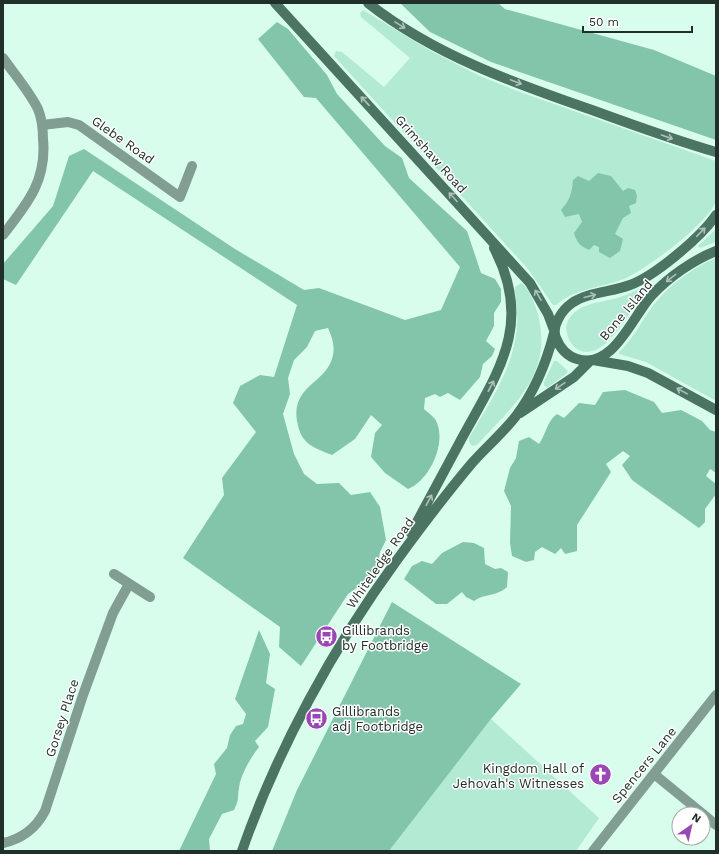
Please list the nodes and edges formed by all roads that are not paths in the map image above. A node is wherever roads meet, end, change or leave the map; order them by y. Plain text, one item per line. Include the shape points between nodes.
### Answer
1 (276, 3) edge
2 (368, 3) edge
3 (3, 58) edge
4 (42, 124) junction
5 (716, 152) edge
6 (192, 166) dead end
7 (716, 215) edge
8 (486, 234) junction
9 (3, 235) edge
10 (716, 251) edge
11 (554, 332) junction
12 (592, 360) junction
13 (716, 410) edge
14 (515, 417) junction
15 (397, 559) junction
16 (114, 574) dead end
17 (129, 584) junction
18 (150, 598) dead end
19 (716, 695) edge
20 (654, 774) junction
21 (693, 806) edge
22 (3, 843) edge
23 (242, 851) edge
24 (593, 851) edge

8 -> 1 main road, Grimshaw Road
2 -> 5 main road via 420,37 475,66
3 - 4 street via 30,95
4 - 6 street, Glebe Road via 68,122 79,125 180,197
4 - 9 street via 44,153 37,186 29,202
11 -> 7 main road, Bone Island via 558,319 573,302 631,285 645,278 700,233
11 -> 8 main road, Grimshaw Road via 548,314 530,283
15 -> 8 main road via 499,370 508,344 511,318 508,284 498,256
10 -> 12 main road, Bone Island via 692,263 660,287 642,307 624,335 605,354
11 - 12 main road via 565,353 577,359
11 - 14 main road, Whiteledge Road via 547,361 533,391
13 -> 12 main road via 648,373 628,366
12 -> 14 main road, Whiteledge Road via 574,377
14 - 15 main road, Whiteledge Road via 485,448
15 - 23 main road, Whiteledge Road via 318,683 267,789
16 - 17 street
17 - 18 street
17 - 22 street, Gorsey Place via 110,620 82,695 45,811 33,828 15,840
19 - 20 street, Spencers Lane
20 - 21 street
20 - 24 street, Spencers Lane

